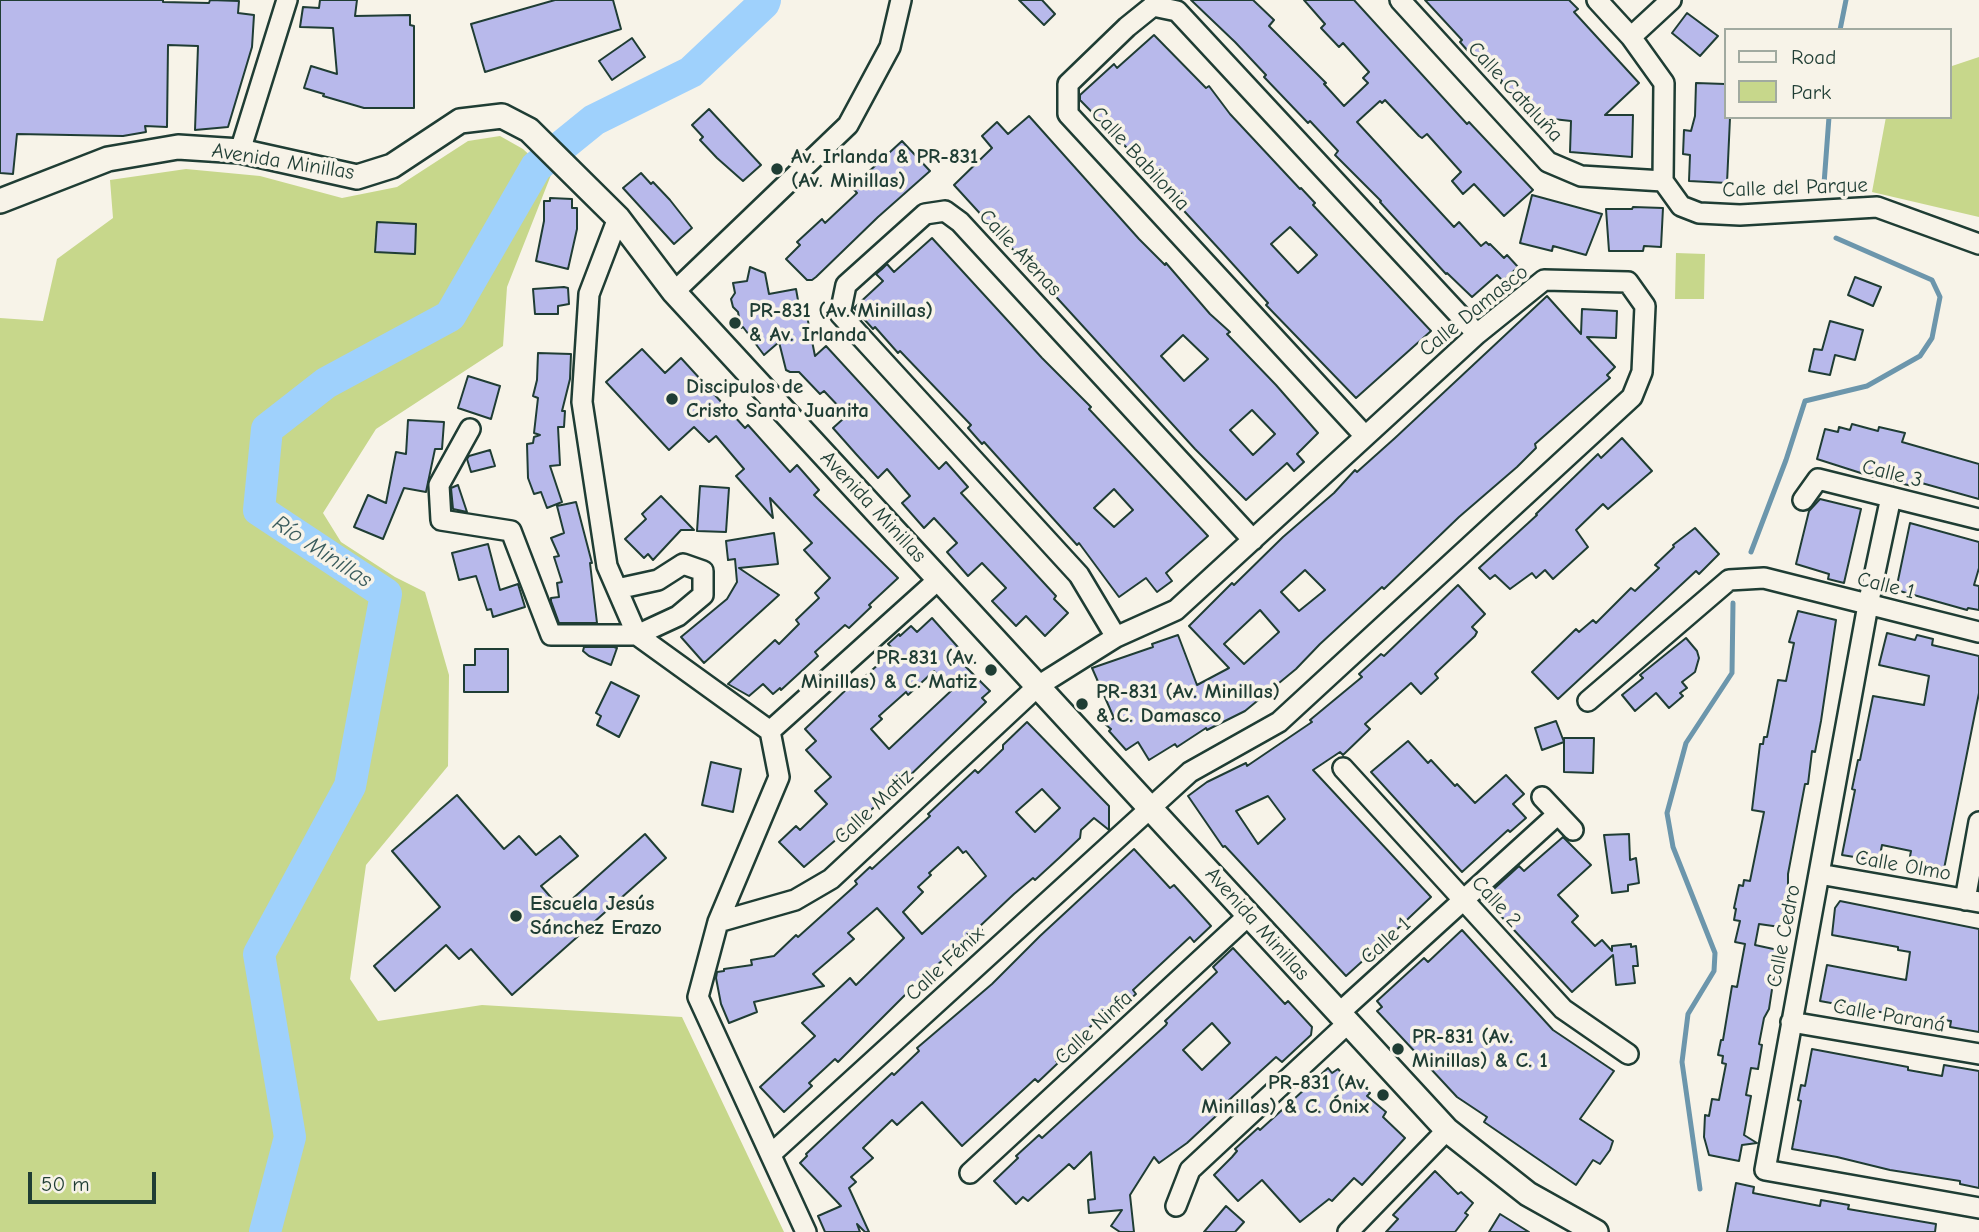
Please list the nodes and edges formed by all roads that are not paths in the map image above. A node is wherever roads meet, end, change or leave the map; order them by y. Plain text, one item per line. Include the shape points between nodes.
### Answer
1 (287, 0) edge
2 (901, 0) edge
3 (1400, 0) edge
4 (1671, 0) edge
5 (1605, 3) edge
6 (1631, 37) junction
7 (240, 150) junction
8 (1663, 181) junction
9 (0, 201) edge
10 (618, 218) junction
11 (1979, 244) edge
12 (674, 292) junction
13 (1477, 334) junction
14 (470, 429) dead end
15 (1365, 436) junction
16 (1891, 497) junction
17 (1803, 500) dead end
18 (1979, 519) edge
19 (1253, 540) junction
20 (939, 579) junction
21 (617, 589) junction
22 (1868, 605) junction
23 (1979, 632) edge
24 (637, 635) junction
25 (1116, 637) junction
26 (1038, 686) junction
27 (1588, 701) dead end
28 (771, 731) junction
29 (1342, 768) dead end
30 (1542, 797) dead end
31 (1150, 807) junction
32 (1558, 814) junction
33 (1979, 822) edge
34 (1573, 830) dead end
35 (1819, 874) junction
36 (1464, 901) junction
37 (1972, 901) edge
38 (1249, 915) junction
39 (718, 922) junction
40 (1343, 1019) junction
41 (1791, 1022) junction
42 (1628, 1054) dead end
43 (1979, 1054) edge
44 (1447, 1130) junction
45 (771, 1154) junction
46 (970, 1173) dead end
47 (1176, 1206) dead end
48 (1979, 1208) edge
49 (806, 1232) edge
50 (1348, 1232) edge
51 (1595, 1232) edge

1 - 7 street
2 - 12 street via 890,47 848,125
3 - 8 street, Calle Cataluña via 1548,162 1581,176
4 - 6 street
5 - 6 street
6 - 8 street via 1664,83
7 - 9 street, Avenida Minillas via 178,147 108,159
7 - 10 street, Avenida Minillas via 357,177 392,166 460,121 502,116 529,130
8 - 11 street, Calle del Parque via 1681,206 1699,214 1877,207
10 - 12 street, Avenida Minillas
10 - 21 street via 589,294 582,402 607,566
12 - 20 street, Avenida Minillas
13 - 15 street, Calle Damasco
13 - 15 street, Calle Babilonia via 1178,10 1153,6 1127,27 1068,84 1068,114
13 - 31 street, Calle Damasco via 1544,280 1628,282 1645,306 1642,372 1632,397 1279,722 1190,772
14 - 24 street via 439,485 441,520 511,531 551,635
15 - 19 street, Calle Damasco
16 - 17 street, Calle 3 via 1818,479
16 - 18 street, Calle 3
16 - 22 street, Calle Cedro
19 - 25 street, Calle Damasco via 1176,610
19 - 25 street, Calle Atenas via 960,222 945,211 925,214 846,285 841,314 1079,575
20 - 26 street, Avenida Minillas
20 - 28 street
21 - 24 street
21 - 24 street via 658,580 683,565 703,571 703,595 678,616
22 - 23 street, Calle 1
22 - 27 street, Calle 1 via 1764,578 1729,580
22 - 35 street, Calle Cedro
24 - 28 street
25 - 26 street, Calle Damasco
26 - 31 street, Avenida Minillas
26 - 39 street, Calle Matiz via 831,879 795,900
28 - 39 street via 779,777
29 - 36 street, Calle 2
30 - 32 street
31 - 38 street, Avenida Minillas
31 - 45 street, Calle Fénix
32 - 34 street
32 - 36 street, Calle 1
33 - 37 street
35 - 37 street, Calle Olmo
35 - 41 street, Calle Cedro
36 - 40 street, Calle 1
36 - 42 street, Calle 2 via 1563,1009
38 - 40 street, Avenida Minillas
38 - 46 street, Calle Ninfa
39 - 45 street via 698,997
40 - 44 street, Avenida Minillas
40 - 47 street, Calle 1 via 1189,1170
41 - 43 street, Calle Paraná
41 - 48 street, Calle Cedro via 1765,1170
44 - 50 street
44 - 51 street, Avenida Minillas via 1528,1194
45 - 49 street

